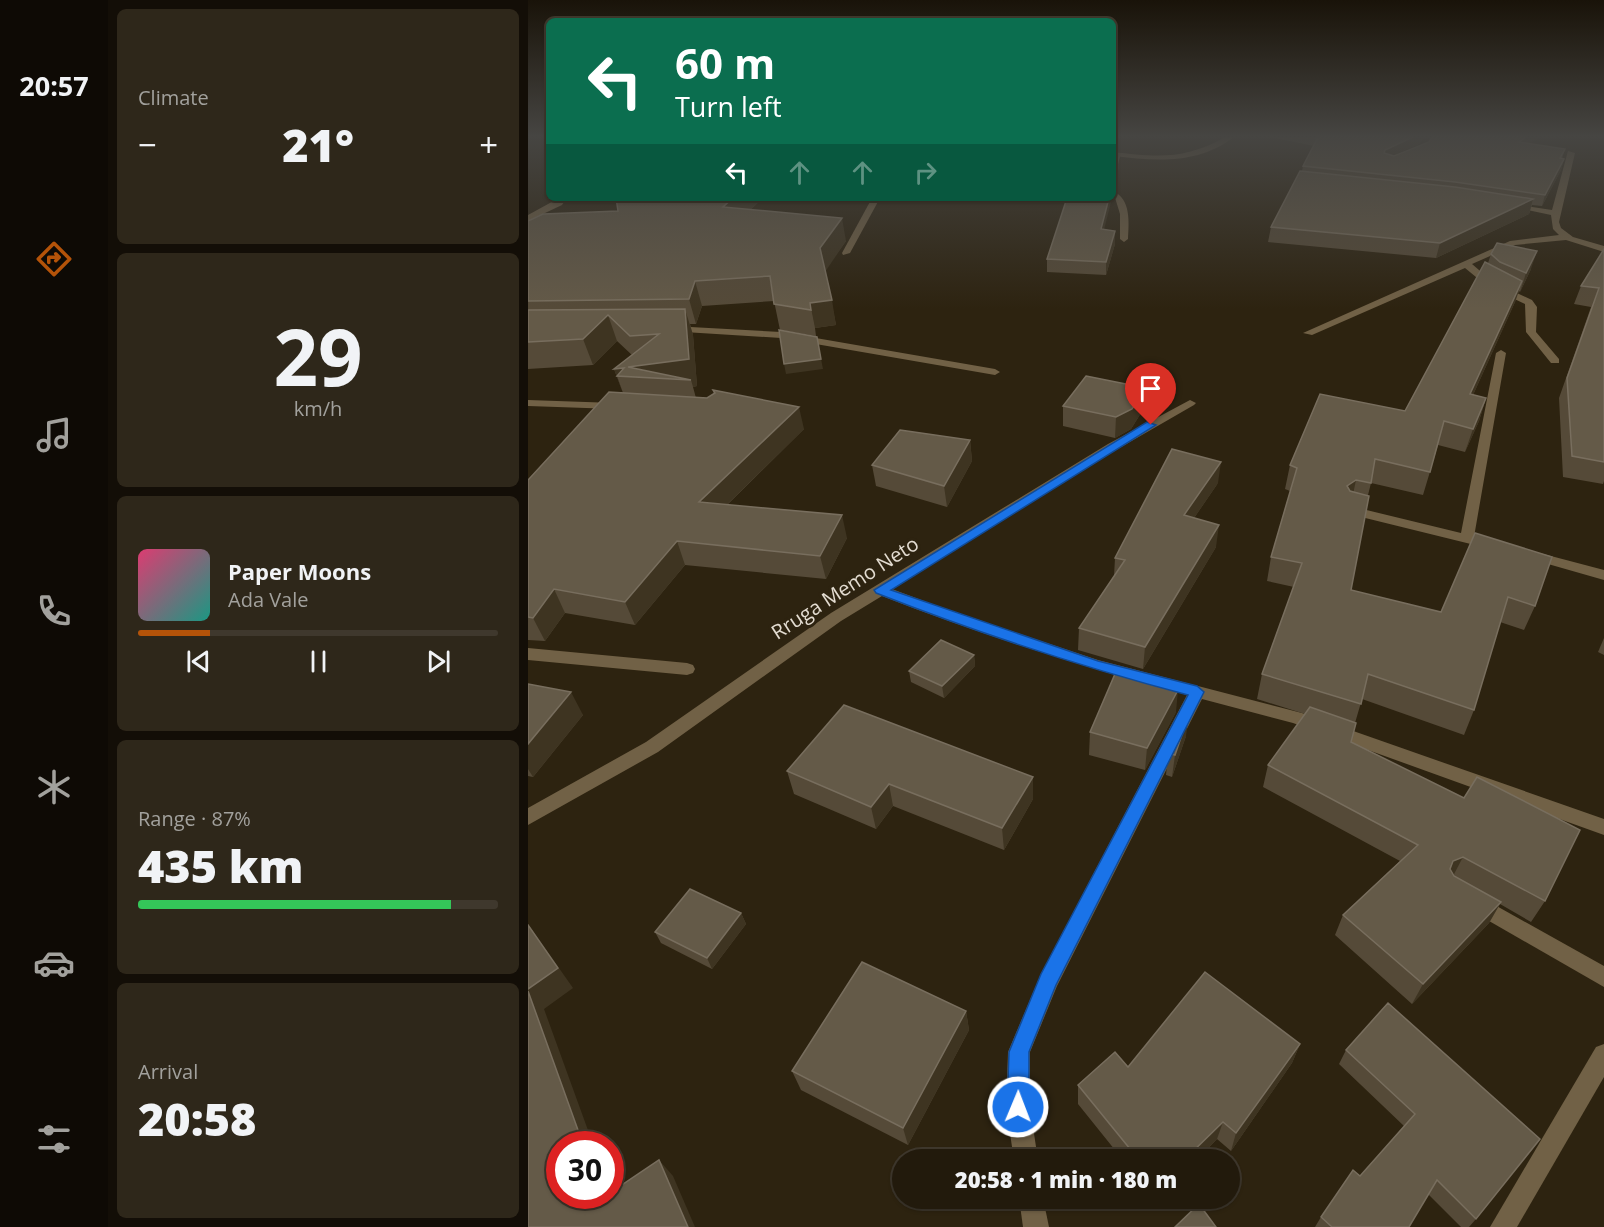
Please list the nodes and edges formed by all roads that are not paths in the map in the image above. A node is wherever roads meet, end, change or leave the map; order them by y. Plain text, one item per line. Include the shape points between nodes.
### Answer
1 (1560, 194) edge
2 (1116, 195) edge
3 (560, 201) edge
4 (874, 201) edge
5 (1498, 204) edge
6 (1555, 213) junction
7 (528, 218) edge
8 (1566, 237) junction
9 (1124, 239) dead end
10 (1604, 249) edge
11 (846, 253) dead end
12 (1466, 264) junction
13 (663, 329) edge
14 (1308, 333) dead end
15 (1501, 353) edge
16 (1555, 361) dead end
17 (995, 372) dead end
18 (528, 403) edge
19 (1190, 403) dead end
20 (631, 408) edge
21 (1350, 510) edge
22 (1467, 539) junction
23 (1500, 547) edge
24 (1522, 553) edge
25 (1604, 575) edge
26 (880, 590) junction
27 (528, 654) edge
28 (687, 669) dead end
29 (1197, 692) junction
30 (528, 816) edge
31 (1604, 827) edge
32 (1462, 894) edge
33 (1604, 977) edge
34 (1604, 1055) edge
35 (1024, 1149) edge
36 (1033, 1209) edge
37 (1035, 1227) edge
38 (1503, 1227) edge

1 - 6 street
2 - 9 street via 1123,208
3 - 7 street
4 - 11 street
5 - 6 street
6 - 8 street via 1556,230
8 - 10 street
8 - 12 street via 1513,243
12 - 14 street
12 - 16 street via 1490,284 1529,302 1531,332
13 - 17 street via 781,335
15 - 22 street
18 - 20 street
19 - 26 street, Rruga Memo Neto
21 - 22 street
22 - 23 street
24 - 25 street
26 - 29 street via 1096,665
26 - 30 street, Rruga Memo Neto via 768,663 652,747
27 - 28 street
29 - 31 street via 1296,717
29 - 35 street via 1048,981 1019,1052 1018,1107
32 - 33 street
34 - 38 street
36 - 37 street

